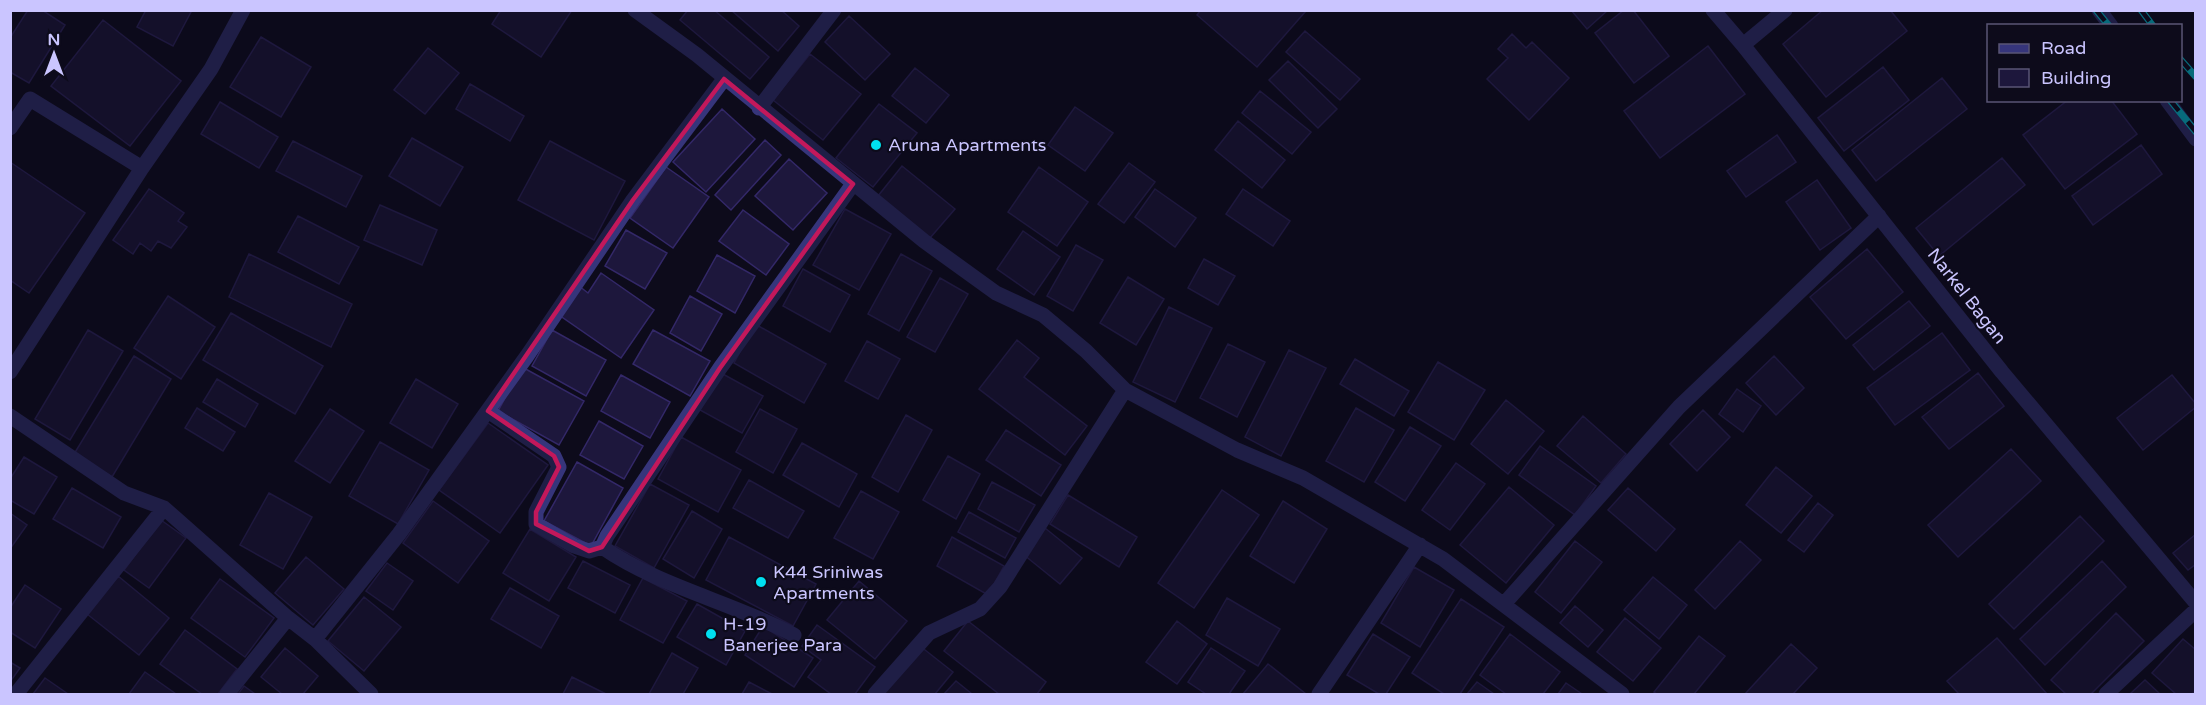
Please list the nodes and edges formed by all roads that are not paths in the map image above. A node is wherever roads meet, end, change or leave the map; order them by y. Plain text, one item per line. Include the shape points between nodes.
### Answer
1 (243, 10) edge
2 (634, 10) edge
3 (834, 10) edge
4 (1713, 10) edge
5 (1785, 10) edge
6 (2100, 10) edge
7 (2110, 24) edge
8 (1743, 45) junction
9 (724, 79) junction
10 (2169, 102) edge
11 (759, 108) junction
12 (10, 128) edge
13 (2196, 138) edge
14 (142, 168) junction
15 (853, 184) junction
16 (1878, 216) junction
17 (10, 372) edge
18 (1125, 390) junction
19 (488, 411) junction
20 (10, 416) edge
21 (165, 508) junction
22 (1420, 545) junction
23 (602, 548) junction
24 (2196, 603) edge
25 (1504, 604) junction
26 (2196, 610) edge
27 (288, 618) junction
28 (794, 635) dead end
29 (315, 639) junction
30 (16, 694) edge
31 (227, 694) edge
32 (372, 694) edge
33 (874, 694) edge
34 (1319, 694) edge
35 (1622, 694) edge
36 (2106, 694) edge

1 - 14 street via 211,69
2 - 9 street
3 - 11 street
4 - 8 street, Narkel Bagan
5 - 8 street
6 - 7 street
8 - 16 street, Narkel Bagan
9 - 11 street
9 - 19 street via 633,200
10 - 13 street
11 - 15 street
12 - 14 street via 30,99
14 - 17 street
15 - 18 street via 996,293 1043,315
15 - 23 street via 720,368
16 - 24 street, Narkel Bagan via 2002,372
16 - 25 street via 1679,407
18 - 22 street via 1237,450 1303,478
18 - 33 street via 1000,587 980,609 929,633
19 - 23 street via 554,456 559,467 536,512 536,524 574,546 589,551
19 - 29 street via 399,534
20 - 21 street via 124,493
21 - 27 street
21 - 30 street
22 - 25 street
22 - 34 street
23 - 28 street via 640,569
25 - 35 street
26 - 36 street
27 - 29 street
27 - 31 street
29 - 32 street

